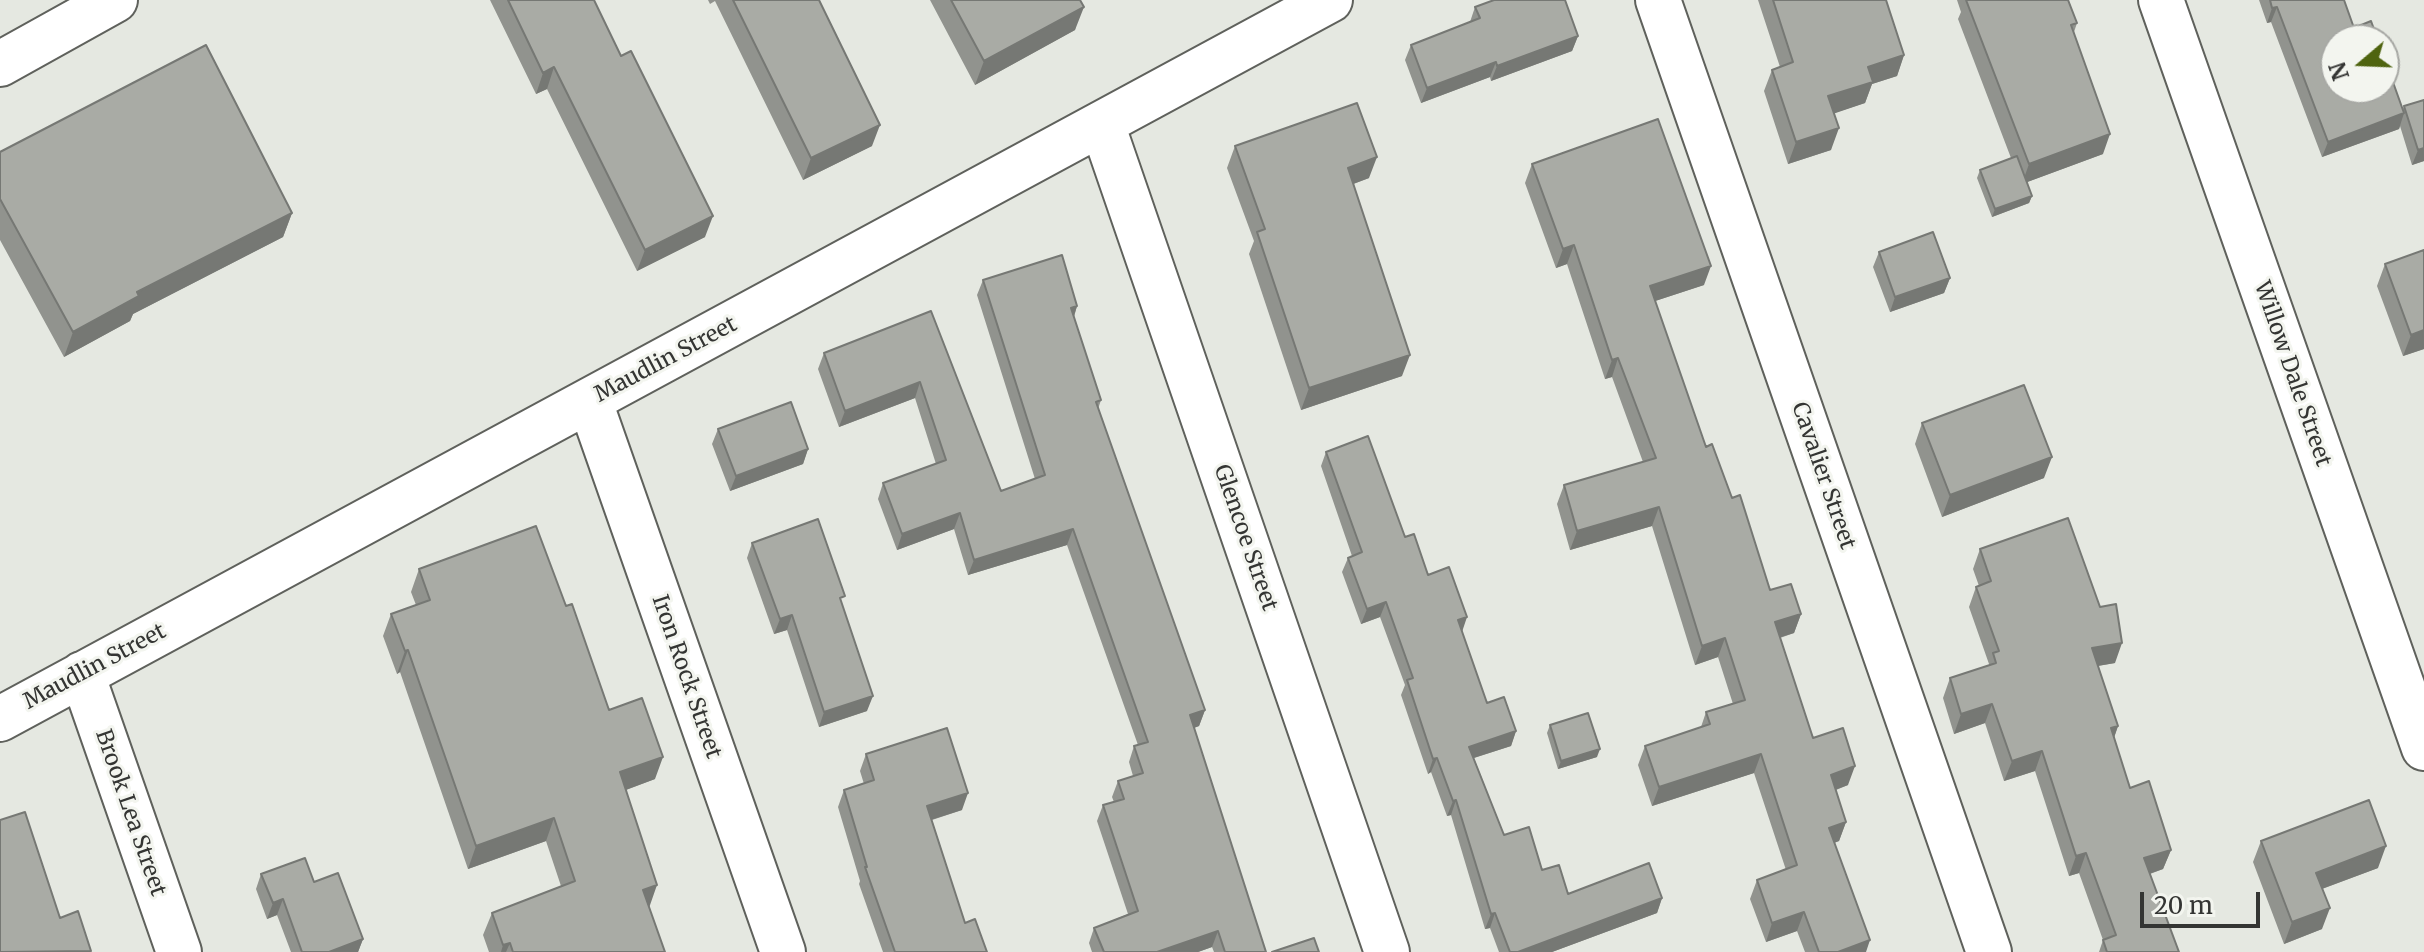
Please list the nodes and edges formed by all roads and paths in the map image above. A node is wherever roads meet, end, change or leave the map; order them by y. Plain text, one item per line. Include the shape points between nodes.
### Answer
1 (115, 0) edge
2 (1330, 0) edge
3 (1658, 0) edge
4 (2161, 0) edge
5 (0, 64) edge
6 (1102, 124) junction
7 (590, 402) junction
8 (82, 674) junction
9 (0, 719) edge
10 (2424, 748) edge
11 (179, 952) edge
12 (783, 952) edge
13 (1387, 952) edge
14 (1989, 952) edge

1 - 5 street
2 - 6 street, Maudlin Street
3 - 14 street, Cavalier Street
4 - 10 street, Willow Dale Street
6 - 7 street, Maudlin Street
6 - 13 street, Glencoe Street
7 - 8 street, Maudlin Street
7 - 12 street, Iron Rock Street
8 - 9 street, Maudlin Street
8 - 11 street, Brook Lea Street

